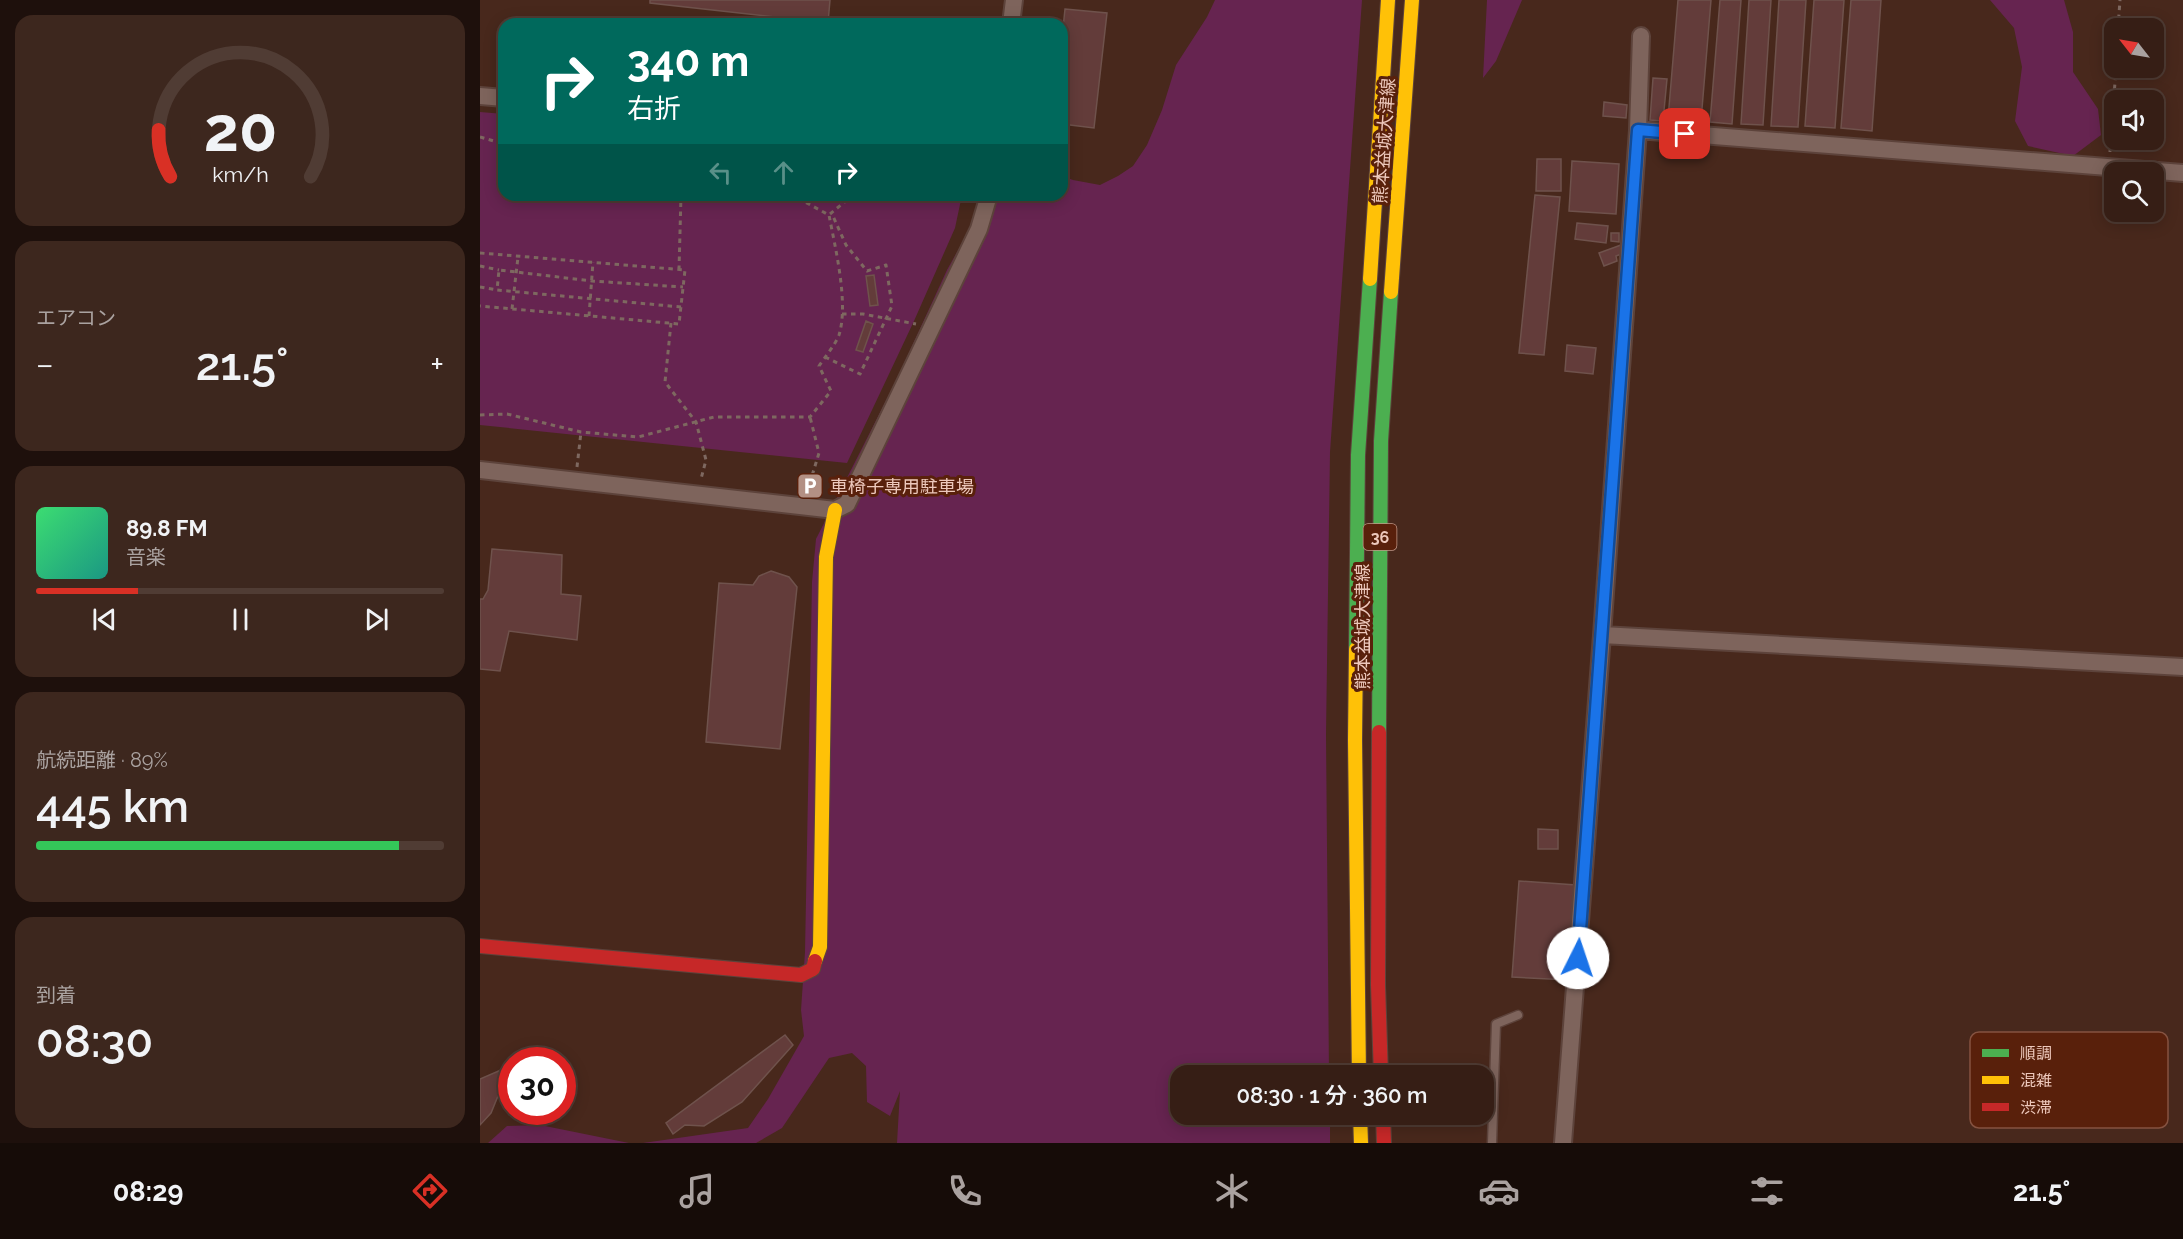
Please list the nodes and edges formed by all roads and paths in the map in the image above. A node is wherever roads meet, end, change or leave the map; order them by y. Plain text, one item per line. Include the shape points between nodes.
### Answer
1 (1014, 0) edge
2 (1388, 0) edge
3 (1412, 0) edge
4 (2120, 0) edge
5 (1012, 18) edge
6 (2119, 18) edge
7 (1641, 36) dead end
8 (2115, 78) edge
9 (480, 96) edge
10 (498, 98) edge
11 (1638, 130) junction
12 (480, 137) edge
13 (498, 142) edge
14 (2109, 162) edge
15 (2104, 168) edge
16 (2164, 172) edge
17 (2183, 173) edge
18 (681, 201) edge
19 (804, 201) edge
20 (846, 201) edge
21 (987, 201) edge
22 (831, 214) junction
23 (480, 253) edge
24 (518, 256) junction
25 (593, 262) junction
26 (480, 266) edge
27 (499, 270) junction
28 (679, 270) junction
29 (517, 272) junction
30 (592, 281) junction
31 (683, 287) junction
32 (480, 288) edge
33 (497, 290) junction
34 (514, 291) junction
35 (590, 298) junction
36 (480, 306) edge
37 (681, 307) junction
38 (512, 309) junction
39 (842, 314) junction
40 (589, 316) junction
41 (886, 318) junction
42 (671, 323) junction
43 (918, 325) dead end
44 (825, 357) junction
45 (480, 415) edge
46 (810, 417) junction
47 (696, 422) junction
48 (581, 432) junction
49 (480, 470) edge
50 (576, 472) dead end
51 (700, 484) dead end
52 (806, 494) dead end
53 (835, 510) junction
54 (1602, 635) junction
55 (2183, 667) edge
56 (480, 946) edge
57 (1518, 1015) dead end
58 (1359, 1065) edge
59 (1381, 1065) edge
60 (1360, 1125) edge
61 (1383, 1125) edge
62 (1361, 1143) edge
63 (1384, 1143) edge
64 (1492, 1143) edge
65 (1563, 1143) edge

1 - 5 street
2 - 58 main road, 熊本益城大津線 / 36 via 1358,455 1355,751
3 - 59 main road, 熊本益城大津線 / 36 via 1381,441
4 - 6 path
7 - 11 street
8 - 14 path
9 - 10 street
11 - 15 street
11 - 54 street
12 - 13 path
16 - 17 street
18 - 28 path
19 - 22 path
20 - 22 path
21 - 53 street via 980,229 847,504
22 - 39 path
22 - 41 path via 846,245 867,271 886,265 892,306
23 - 24 path
24 - 25 path
24 - 29 path
25 - 28 path
25 - 30 path
26 - 27 path
27 - 29 path
27 - 33 path
28 - 31 path via 685,270
29 - 30 path
29 - 34 path
30 - 31 path
30 - 35 path
31 - 37 path
32 - 33 path
33 - 34 path
34 - 35 path
34 - 38 path
35 - 37 path
35 - 40 path
36 - 38 path
37 - 42 path via 679,324
38 - 40 path
39 - 41 path
39 - 44 path via 838,336
40 - 42 path
41 - 43 path
41 - 44 path via 860,374
42 - 47 path via 665,382
44 - 46 path via 819,366 831,391
45 - 48 path via 507,414
46 - 47 path via 714,417
46 - 52 path via 819,453
47 - 48 path via 638,437
47 - 51 path via 706,460
48 - 50 path
49 - 53 street
53 - 56 main road via 826,557 820,947 813,969 801,975
54 - 55 street
54 - 65 street
57 - 64 lane via 1496,1024
60 - 62 main road
61 - 63 main road

